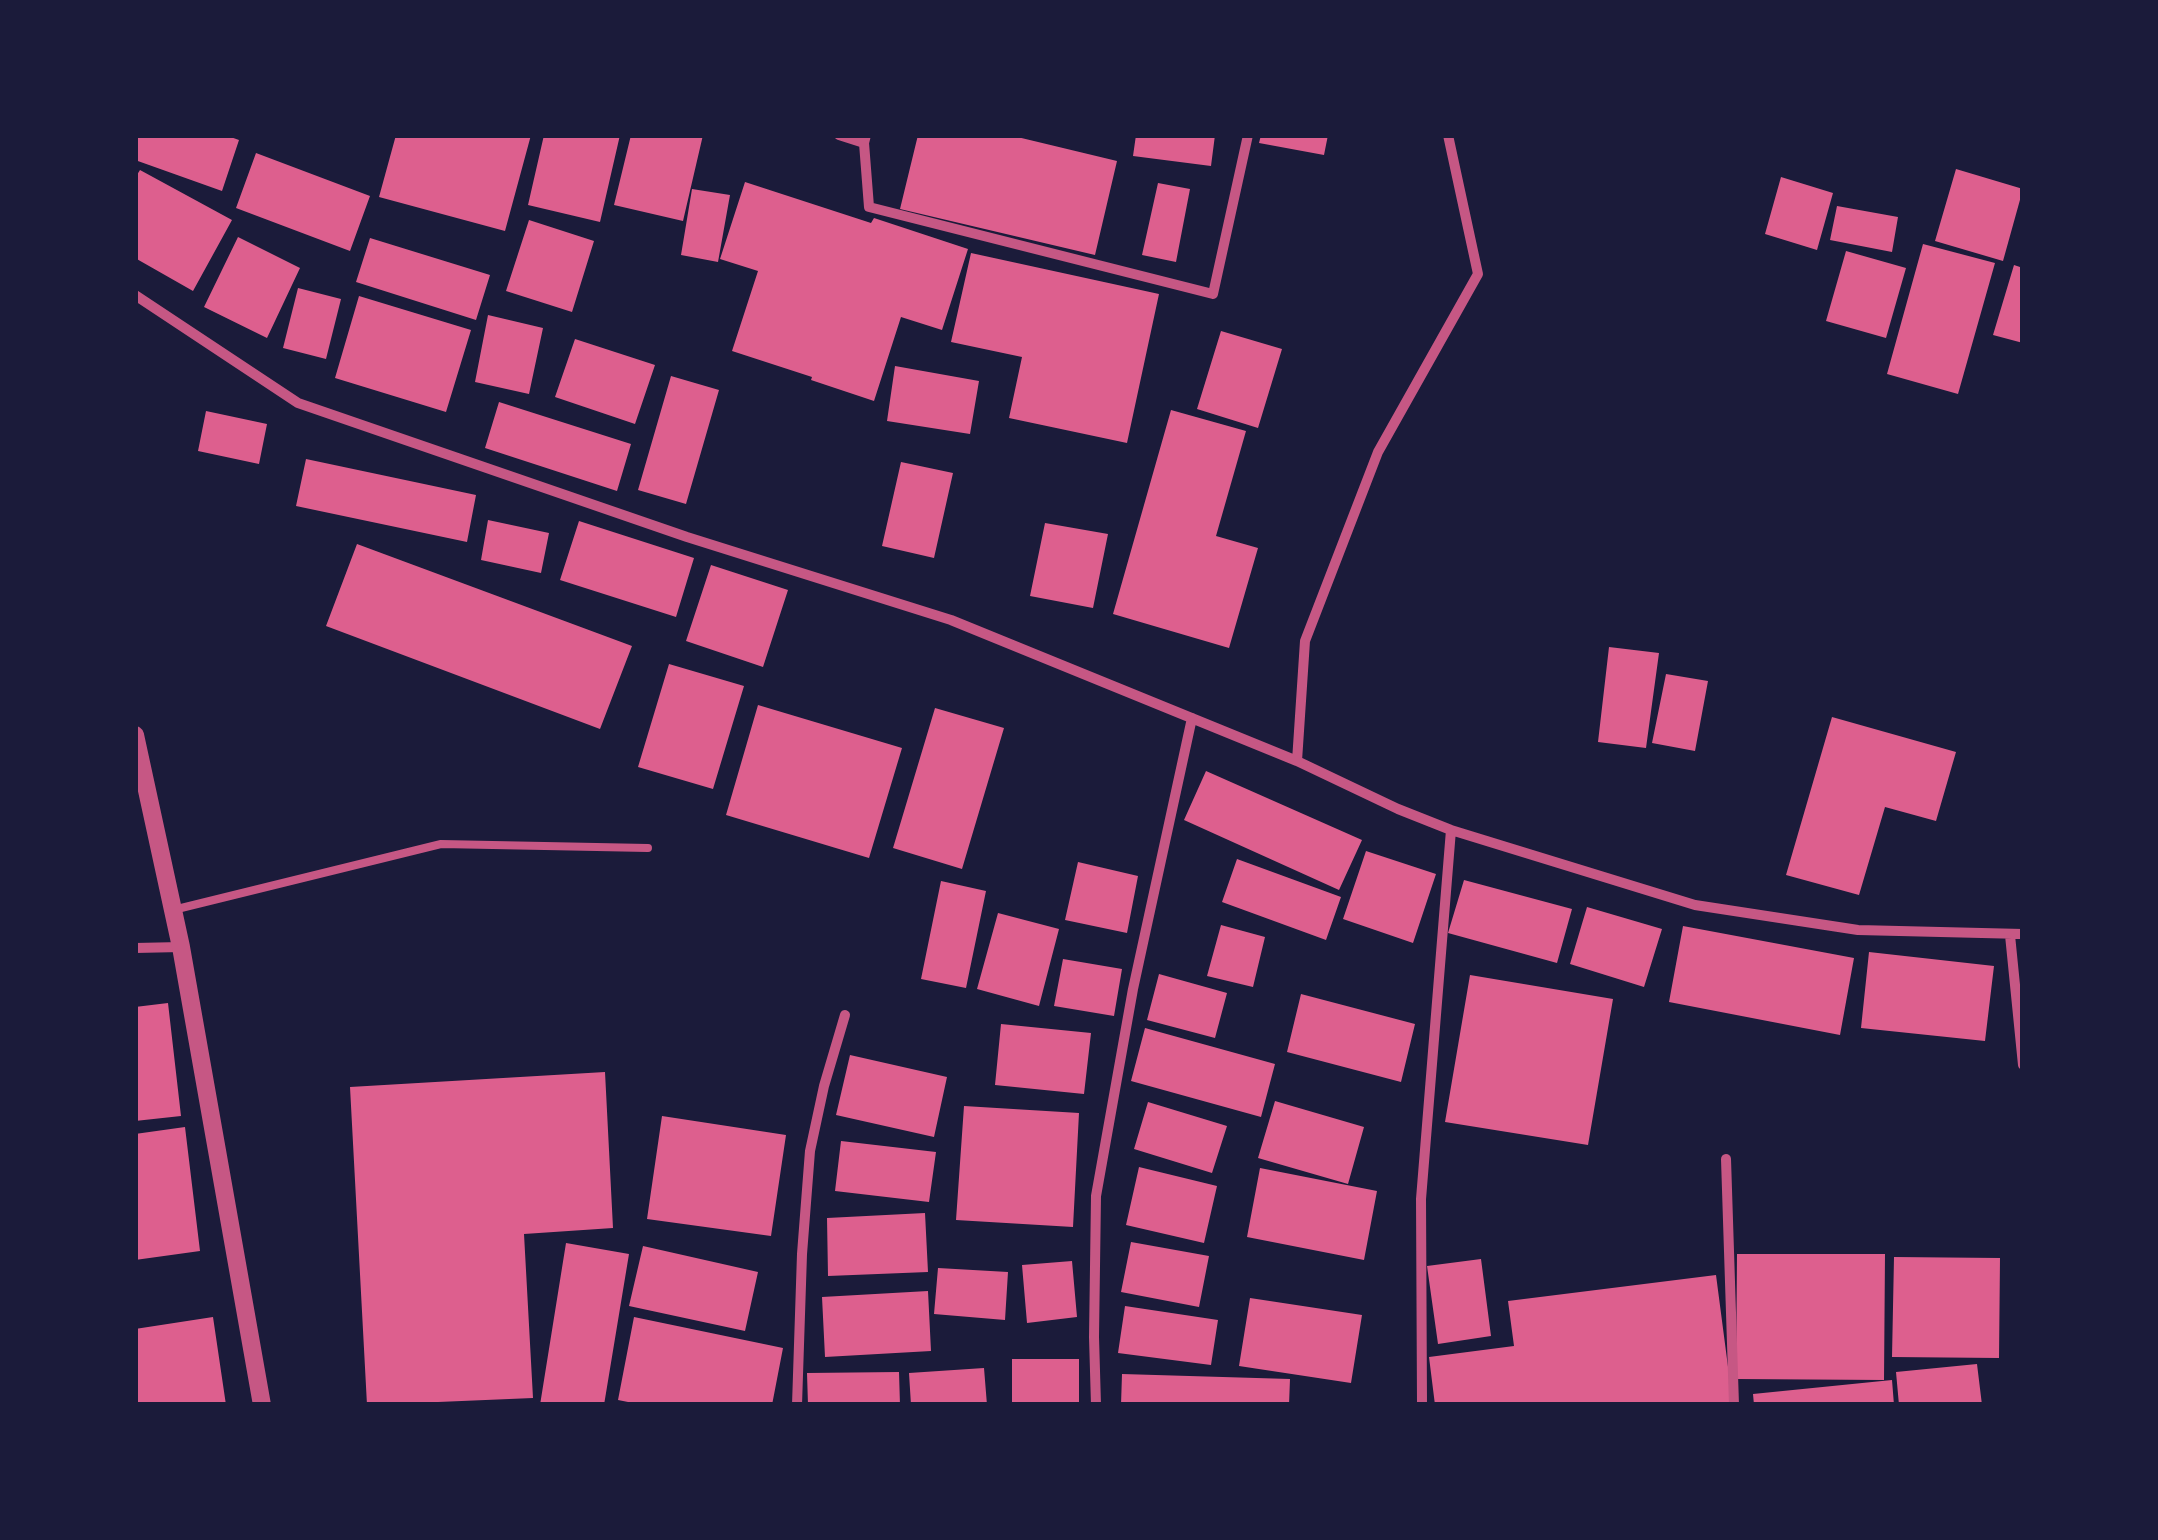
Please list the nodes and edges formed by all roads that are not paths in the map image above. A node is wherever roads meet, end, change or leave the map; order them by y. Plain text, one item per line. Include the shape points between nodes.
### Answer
1 (840, 135) edge
2 (1248, 135) edge
3 (1448, 135) edge
4 (865, 139) edge
5 (135, 295) edge
6 (1192, 718) junction
7 (135, 734) edge
8 (1297, 761) junction
9 (1450, 830) junction
10 (648, 848) dead end
11 (173, 910) junction
12 (2023, 934) edge
13 (2010, 935) junction
14 (181, 947) junction
15 (135, 948) edge
16 (846, 1016) dead end
17 (2023, 1065) edge
18 (1726, 1159) dead end
19 (262, 1405) edge
20 (797, 1405) edge
21 (1096, 1405) edge
22 (1422, 1405) edge
23 (1734, 1405) edge

1 - 4 street
2 - 4 street via 1213,294 869,207
3 - 8 street via 1478,274 1378,452 1305,640
5 - 6 street via 298,403 952,620
6 - 8 street
6 - 21 street via 1096,1196
7 - 11 street
8 - 9 street
9 - 13 street via 1695,905 1858,930
9 - 22 street via 1421,1198
10 - 11 lane via 442,844
11 - 14 street
12 - 13 street
13 - 17 street
14 - 15 street
14 - 19 street
16 - 20 street via 810,1151
18 - 23 street

